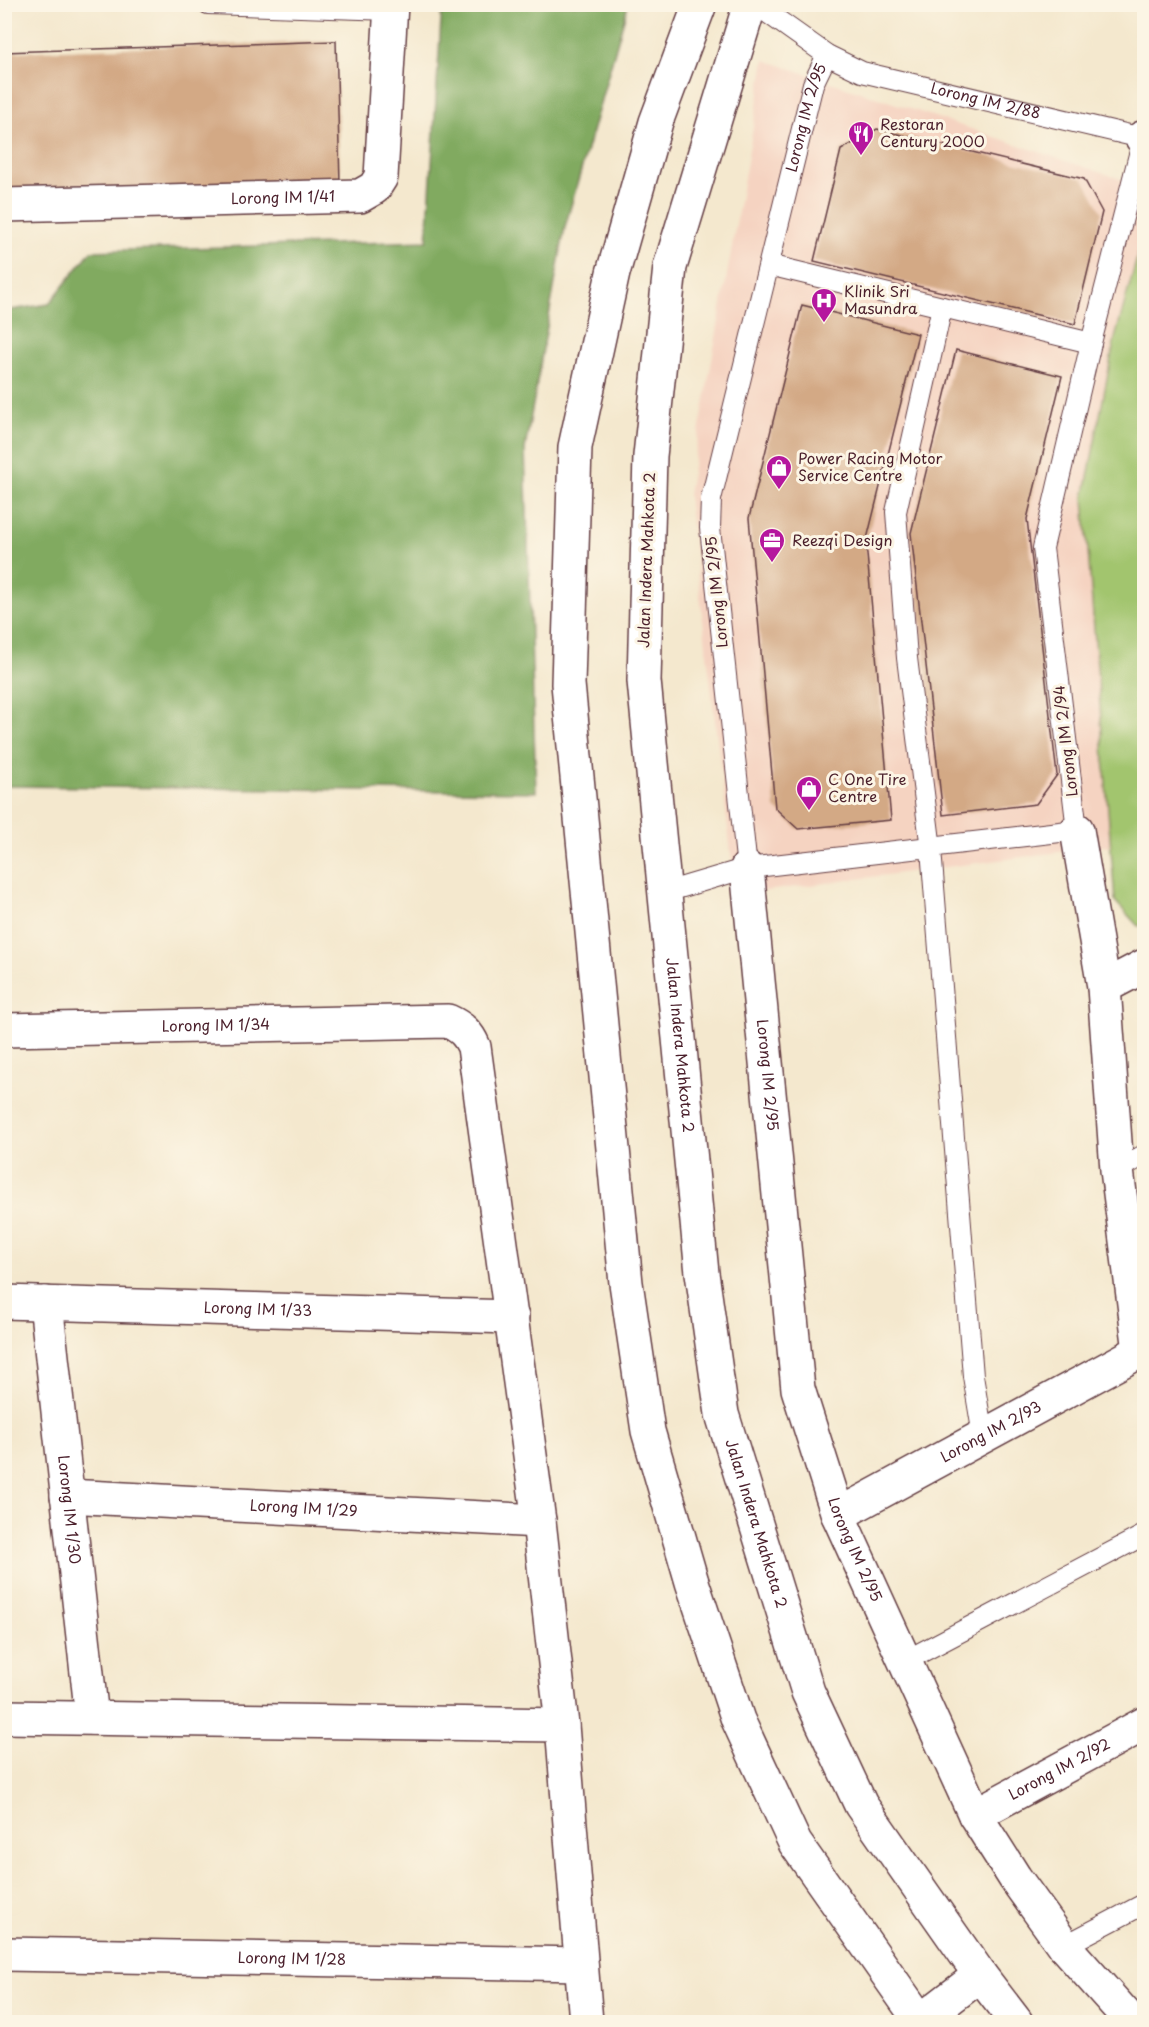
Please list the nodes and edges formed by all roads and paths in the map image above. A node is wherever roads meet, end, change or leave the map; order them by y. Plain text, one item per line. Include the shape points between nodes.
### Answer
1 (208, 4) edge
2 (700, 4) edge
3 (750, 4) edge
4 (755, 4) edge
5 (391, 7) edge
6 (827, 55) junction
7 (1144, 138) edge
8 (4, 205) edge
9 (769, 265) junction
10 (942, 308) junction
11 (1091, 343) junction
12 (1077, 830) junction
13 (931, 849) junction
14 (747, 868) junction
15 (666, 892) junction
16 (1144, 966) edge
17 (1104, 987) junction
18 (4, 1030) edge
19 (1131, 1162) edge
20 (4, 1302) edge
21 (46, 1303) junction
22 (512, 1317) junction
23 (1142, 1350) edge
24 (983, 1436) junction
25 (67, 1496) junction
26 (838, 1515) junction
27 (539, 1521) junction
28 (1144, 1535) edge
29 (905, 1661) junction
30 (4, 1717) edge
31 (92, 1718) junction
32 (1144, 1724) edge
33 (562, 1725) junction
34 (975, 1815) junction
35 (1144, 1904) edge
36 (1064, 1946) junction
37 (4, 1954) edge
38 (581, 1964) junction
39 (980, 1975) junction
40 (586, 2022) edge
41 (920, 2022) edge
42 (1016, 2022) edge
43 (1132, 2022) edge

1 - 5 lane
2 - 41 street via 656,122 616,262 575,447 568,684 626,1283 648,1431 738,1720 795,1843
3 - 15 street, Jalan Indera Mahkota 2 via 670,267 650,456 644,681
4 - 6 lane, Lorong IM 2/88
5 - 8 street, Lorong IM 1/41 via 381,177 374,188 360,196
6 - 7 lane, Lorong IM 2/88 via 862,72
6 - 9 lane, Lorong IM 2/95 via 813,84
7 - 11 lane, Lorong IM 2/94
9 - 10 lane
9 - 14 lane, Lorong IM 2/95 via 711,499 710,528
10 - 11 lane
10 - 13 lane via 896,512 906,647
11 - 12 lane, Lorong IM 2/94 via 1043,549
12 - 13 lane
12 - 17 street, Lorong IM 2/94
13 - 14 lane
13 - 24 lane via 973,1376
14 - 15 lane
14 - 26 street, Lorong IM 2/95 via 798,1389
15 - 39 street, Jalan Indera Mahkota 2 via 702,1274 722,1414 808,1692 861,1805
16 - 17 street
17 - 19 street, Lorong IM 2/94
18 - 22 street, Lorong IM 1/34 via 427,1021 448,1021 461,1027 474,1047
19 - 23 street, Lorong IM 2/94
20 - 21 street, Lorong IM 1/33
21 - 22 street, Lorong IM 1/33
21 - 25 street, Lorong IM 1/30
22 - 27 street, Lorong IM 1/34
23 - 24 street, Lorong IM 2/93
24 - 26 street, Lorong IM 2/93
25 - 27 street, Lorong IM 1/29
25 - 31 street, Lorong IM 1/30
26 - 29 street, Lorong IM 2/95
27 - 33 street, Lorong IM 1/34
28 - 29 lane
29 - 34 street, Lorong IM 2/95
30 - 31 street
31 - 33 street
32 - 34 street, Lorong IM 2/92
33 - 38 street, Lorong IM 1/34
34 - 36 street, Lorong IM 2/95
35 - 36 lane
36 - 43 street, Lorong IM 2/95
37 - 38 street, Lorong IM 1/28
38 - 40 street, Lorong IM 1/34
39 - 41 street
39 - 42 street, Jalan Indera Mahkota 2

